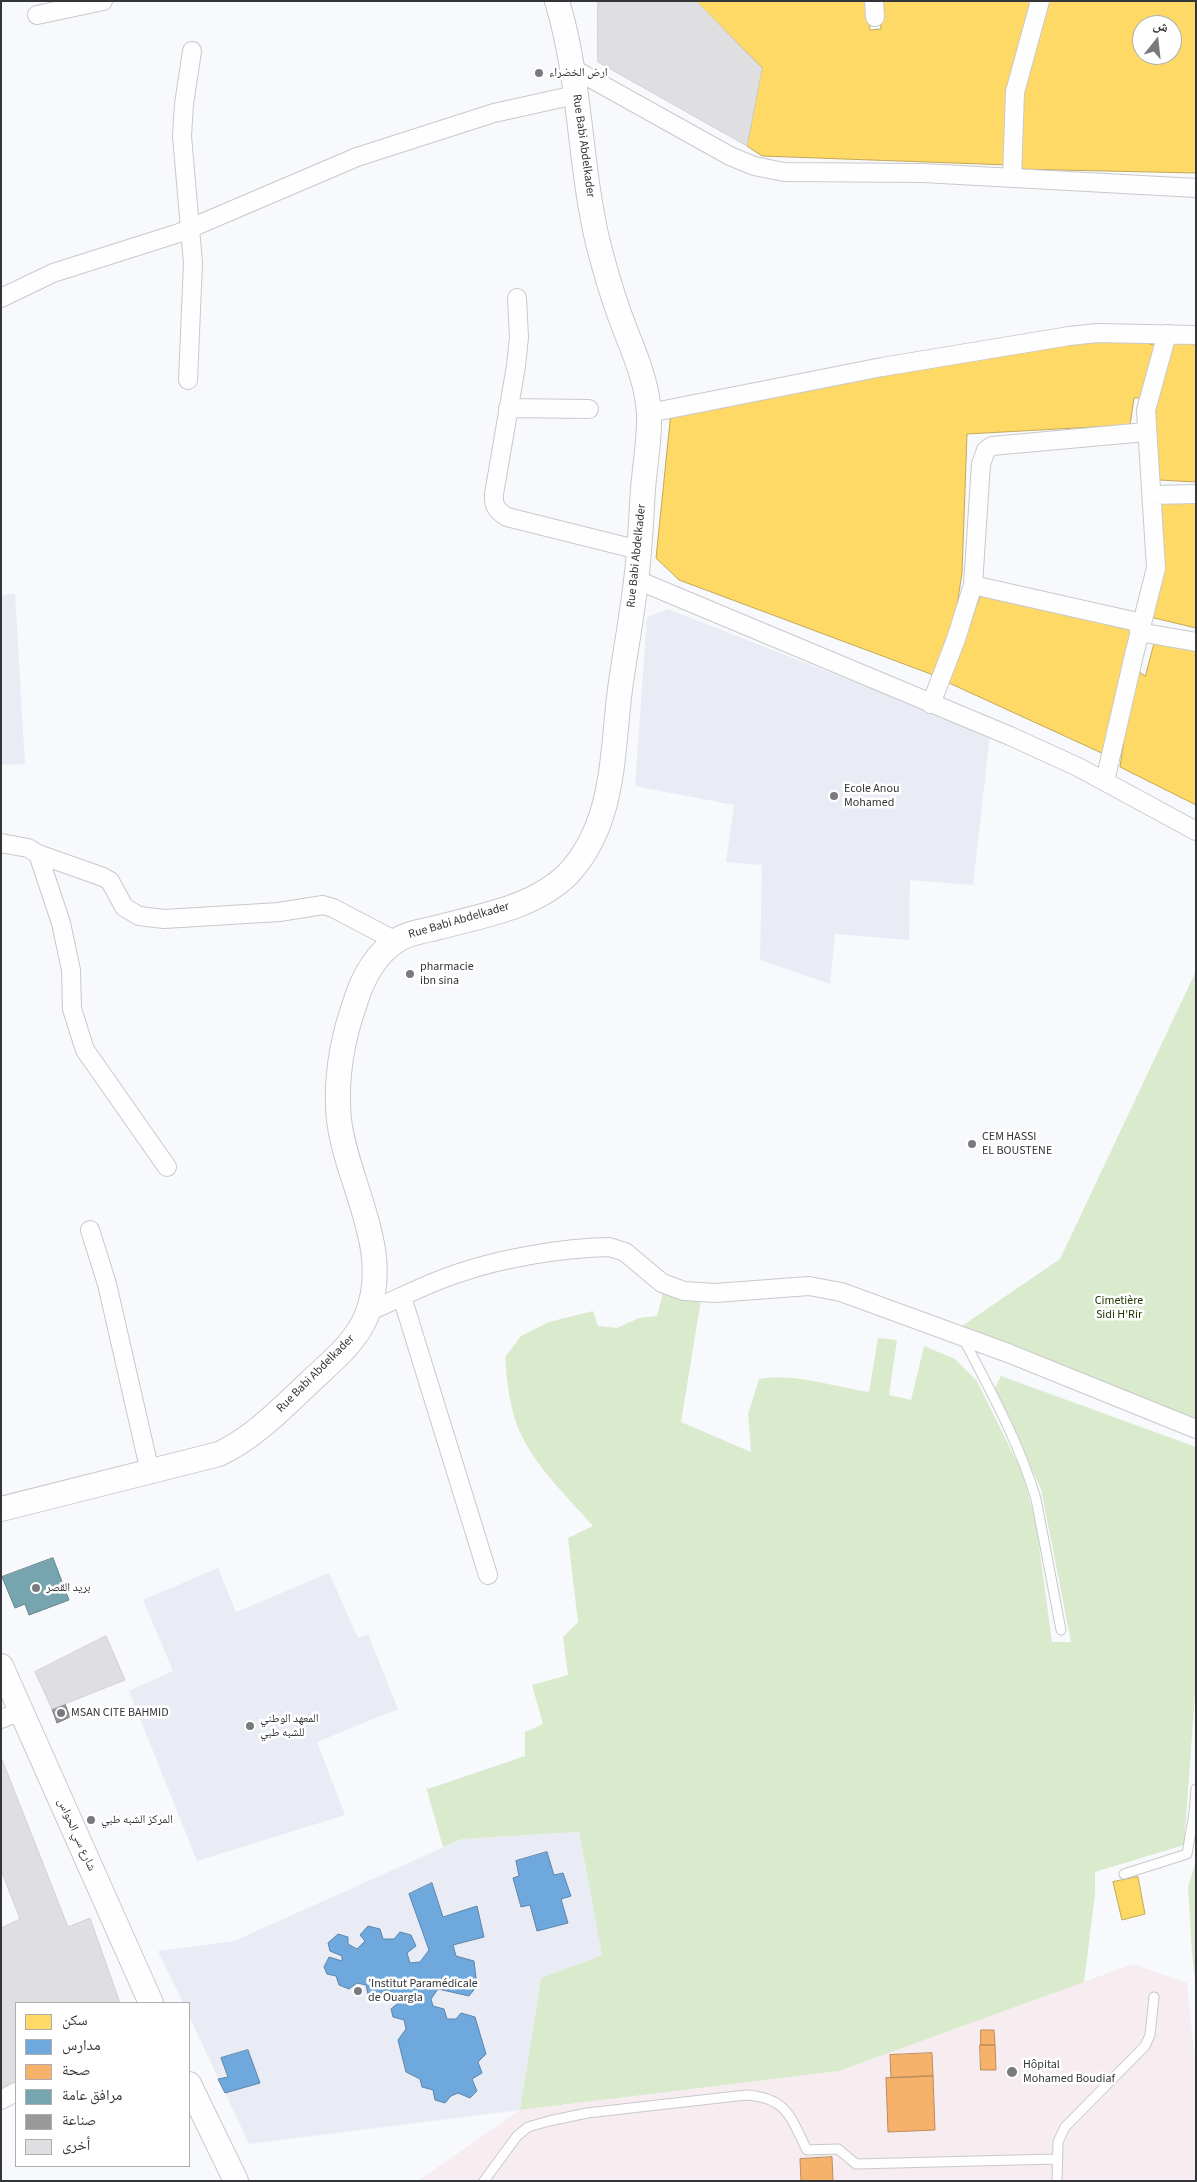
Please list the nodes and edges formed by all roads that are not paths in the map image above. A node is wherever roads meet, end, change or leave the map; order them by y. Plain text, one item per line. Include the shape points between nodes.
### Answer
1 (102, 1) edge
2 (557, 1) edge
3 (572, 1) edge
4 (1040, 1) edge
5 (66, 5) edge
6 (37, 15) dead end
7 (567, 35) junction
8 (192, 50) dead end
9 (572, 68) junction
10 (575, 96) junction
11 (1012, 177) junction
12 (1196, 188) edge
13 (191, 228) junction
14 (1, 298) edge
15 (517, 298) dead end
16 (1167, 334) junction
17 (1196, 336) edge
18 (188, 380) dead end
19 (508, 408) junction
20 (590, 409) dead end
21 (649, 413) junction
22 (1146, 432) junction
23 (1196, 494) edge
24 (1152, 495) junction
25 (639, 550) junction
26 (637, 580) junction
27 (973, 585) junction
28 (1141, 628) junction
29 (1196, 642) edge
30 (931, 704) junction
31 (1105, 780) junction
32 (1196, 831) edge
33 (8, 844) edge
34 (38, 854) junction
35 (396, 941) junction
36 (167, 1166) dead end
37 (90, 1230) dead end
38 (402, 1297) junction
39 (368, 1312) junction
40 (962, 1336) junction
41 (1196, 1429) edge
42 (150, 1472) junction
43 (1, 1509) edge
44 (488, 1574) dead end
45 (1061, 1630) dead end
46 (1, 1666) edge
47 (11, 1715) edge
48 (1196, 1789) edge
49 (1124, 1874) dead end
50 (1154, 1997) dead end
51 (151, 2002) edge
52 (190, 2086) edge
53 (15, 2093) edge
54 (1, 2100) edge
55 (1056, 2158) junction
56 (236, 2181) edge
57 (484, 2181) edge
58 (1057, 2181) edge

1 - 5 street
2 - 7 main road
3 - 7 main road
4 - 11 street via 1015,92
5 - 6 street
7 - 9 main road, Rue Babi Abdelkader
8 - 13 street via 182,136
9 - 10 main road, Rue Babi Abdelkader
9 - 11 street via 730,156 754,166 784,172 923,172
10 - 13 street via 494,113 357,157
10 - 21 main road, Rue Babi Abdelkader via 597,238 621,319 636,356
11 - 12 street
13 - 14 street via 53,273
13 - 18 street via 193,263
15 - 19 street via 517,356
16 - 17 street
16 - 21 street via 1069,336 882,367
16 - 22 street via 1146,410
19 - 20 street
19 - 25 street via 494,494 495,508 507,517
21 - 25 main road, Rue Babi Abdelkader
22 - 24 street
22 - 27 street via 1000,445 986,450 981,464
23 - 24 street
24 - 28 street via 1156,568
25 - 26 main road, Rue Babi Abdelkader
26 - 30 street
26 - 35 main road, Rue Babi Abdelkader via 605,802 593,837 580,858 546,891 519,904 410,934
27 - 28 street
27 - 30 street
28 - 29 street
28 - 31 street
30 - 31 street
31 - 32 street
33 - 34 street via 28,848
34 - 35 street via 110,881 124,907 139,916 164,919 279,912 323,905
34 - 36 street via 61,923 71,970 72,1008 85,1050
35 - 39 main road, Rue Babi Abdelkader via 372,966 360,989 345,1035 338,1085 341,1131 372,1246 374,1291
37 - 42 street via 107,1284
38 - 39 street
38 - 40 street via 460,1272 505,1261 609,1247 625,1252 657,1280 684,1291 715,1293 822,1288 897,1311
38 - 44 street
39 - 42 main road, Rue Babi Abdelkader via 344,1350 257,1432 219,1454
40 - 41 street
40 - 45 lane via 1031,1480
42 - 43 main road, Rue Babi Abdelkader
46 - 47 main road, شارع سي الحواس
47 - 51 main road, شارع سي الحواس
48 - 49 lane via 1187,1854
50 - 55 lane via 1150,2035 1145,2046 1065,2127 1058,2142
52 - 56 main road
53 - 54 street
55 - 57 lane via 856,2164 838,2149 807,2150 783,2106 764,2096 746,2095 587,2113 528,2127 517,2136
55 - 58 lane

